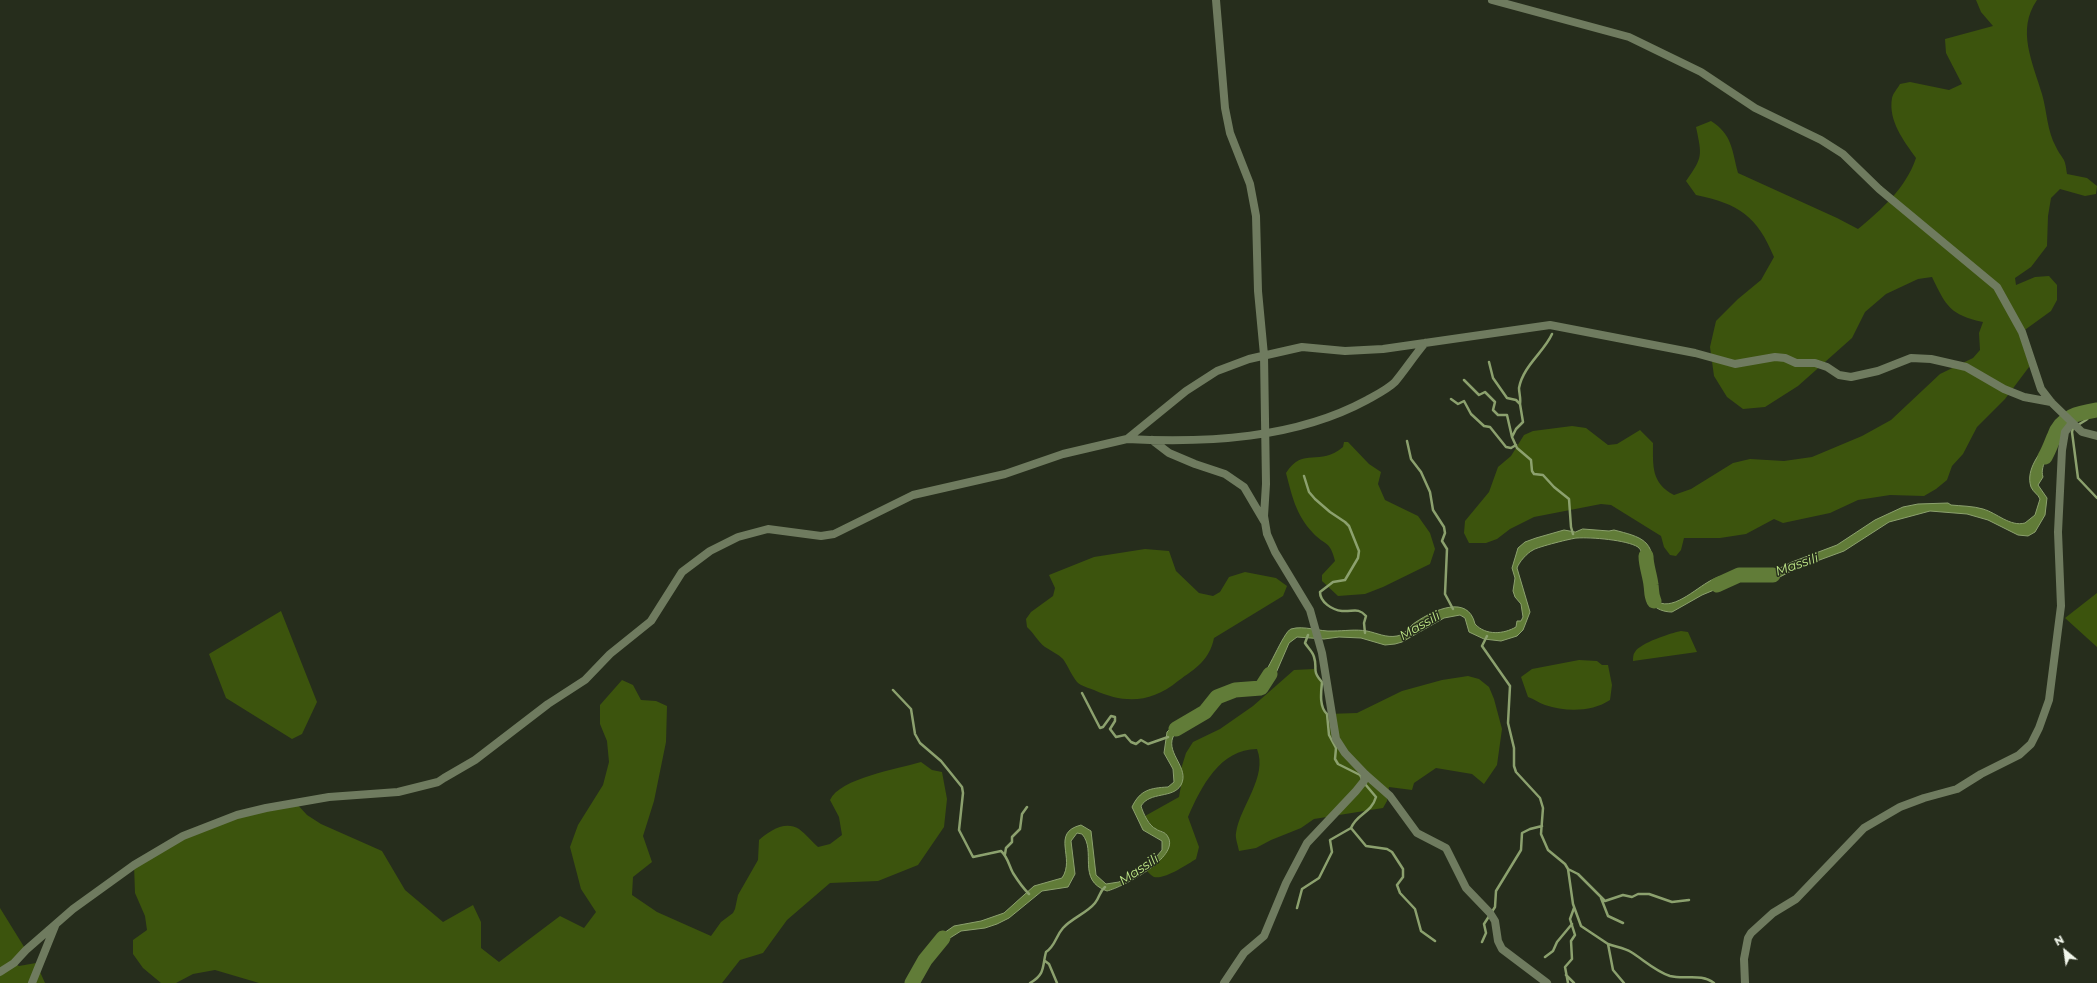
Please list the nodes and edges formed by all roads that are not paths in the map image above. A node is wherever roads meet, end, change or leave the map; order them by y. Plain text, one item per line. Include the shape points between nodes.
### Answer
1 (1216, 0) edge
2 (1492, 0) edge
3 (1424, 344) junction
4 (1264, 355) junction
5 (2051, 402) junction
6 (2072, 423) junction
7 (1265, 433) junction
8 (2097, 436) edge
9 (1127, 439) junction
10 (1152, 440) junction
11 (1265, 524) junction
12 (1365, 774) junction
13 (55, 924) junction
14 (0, 972) edge
15 (32, 983) edge
16 (1224, 983) edge
17 (1547, 983) edge
18 (1745, 983) edge

1 - 4 street via 1225,108 1230,132 1250,184 1256,216 1258,291
2 - 5 street via 1629,37 1701,72 1755,108 1821,140 1843,154 1885,194 1997,287 2022,332 2041,389
3 - 4 street via 1383,350 1344,351 1302,347
3 - 5 street via 1550,325 1695,353 1736,364 1775,357 1796,363 1815,363 1839,375 1851,377 1878,371 1911,358 1931,359 1966,367 2004,389 2024,397
3 - 7 street via 1394,382 1377,394 1350,409 1309,424
4 - 7 street
4 - 9 street via 1218,371 1186,391
5 - 6 street
6 - 8 street via 2082,432
6 - 18 street via 2065,432 2062,450 2058,532 2061,606 2049,700 2031,744 2019,755 1981,774 1957,790 1900,807 1864,828 1796,899 1773,913 1751,933 1744,960
7 - 10 street via 1220,439
7 - 11 street
9 - 10 street
9 - 13 street via 1063,454 1006,474 913,495 834,534 821,536 768,530 738,537 710,551 682,572 651,621 610,654 585,680 548,704 475,760 438,782 398,792 329,797 237,815 183,836 134,865
10 - 11 street via 1169,453 1225,474 1244,487
11 - 12 street via 1266,534 1275,552 1310,610 1326,672 1336,739
12 - 16 street via 1364,781 1356,791 1307,843 1286,883 1264,936 1244,953
12 - 17 street via 1390,796 1417,834 1446,848 1466,888 1495,921 1502,949
13 - 14 street via 14,963
13 - 15 street

